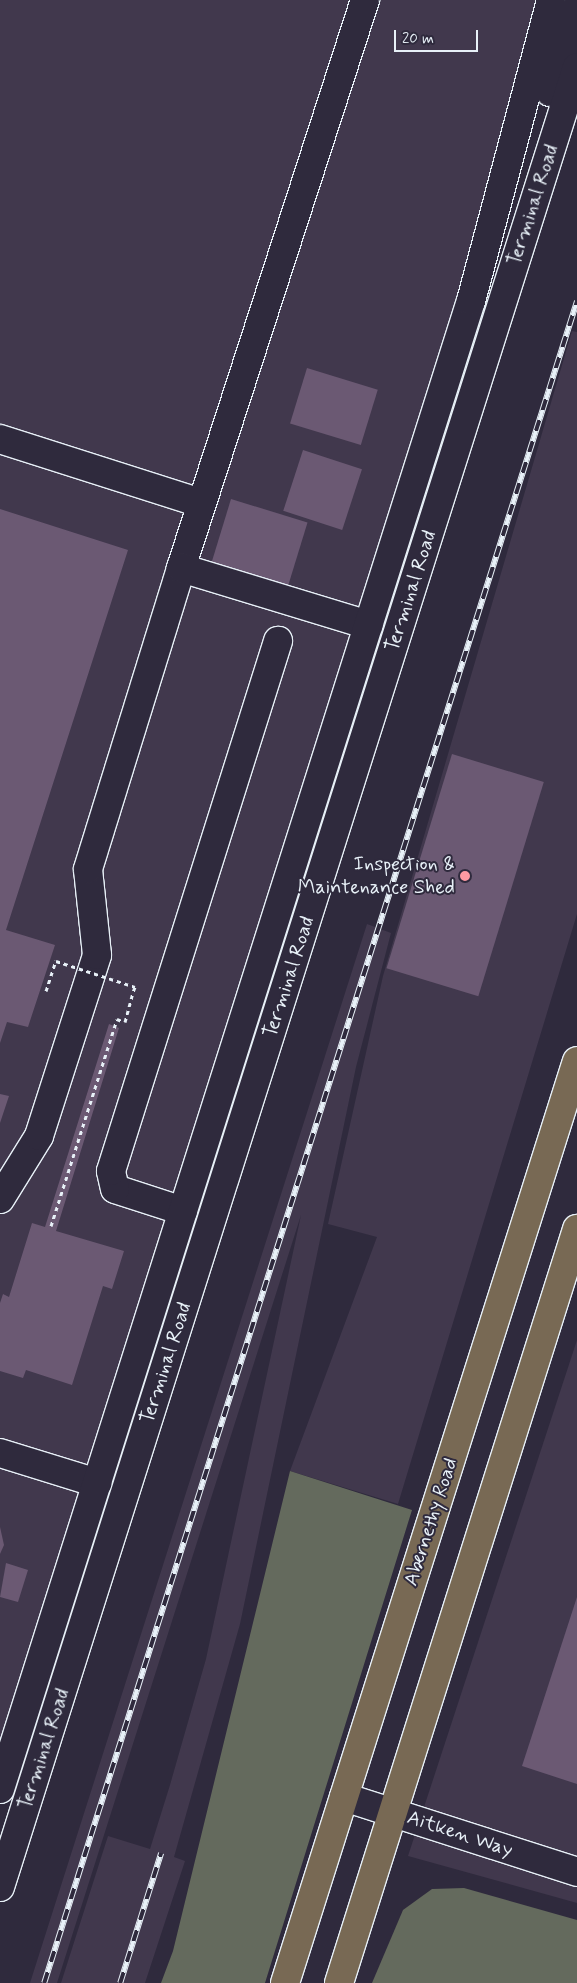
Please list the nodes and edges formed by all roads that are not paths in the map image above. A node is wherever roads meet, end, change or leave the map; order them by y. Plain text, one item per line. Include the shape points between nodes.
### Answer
1 (365, 0) edge
2 (551, 0) edge
3 (577, 6) edge
4 (577, 67) edge
5 (471, 301) junction
6 (0, 439) edge
7 (201, 503) junction
8 (181, 568) junction
9 (369, 625) junction
10 (278, 641) dead end
11 (577, 1061) edge
12 (0, 1199) edge
13 (183, 1211) junction
14 (577, 1229) edge
15 (0, 1453) edge
16 (97, 1483) junction
17 (0, 1789) edge
18 (344, 1797) junction
19 (393, 1812) junction
20 (577, 1872) edge
21 (0, 1887) edge
22 (284, 1983) edge
23 (339, 1983) edge

1 - 7 street
2 - 5 street
3 - 5 street via 530,158
4 - 21 street, Terminal Road
5 - 9 street
6 - 7 street
7 - 8 street
8 - 9 street
8 - 12 street via 88,869 97,955 39,1136
9 - 13 street
10 - 13 street via 111,1171 115,1189
11 - 18 main road, Abernethy Road
13 - 16 street
14 - 19 main road
15 - 16 street
16 - 17 street
18 - 19 street, Aitken Way
18 - 22 main road, Abernethy Road
19 - 20 street, Aitken Way
19 - 23 main road

